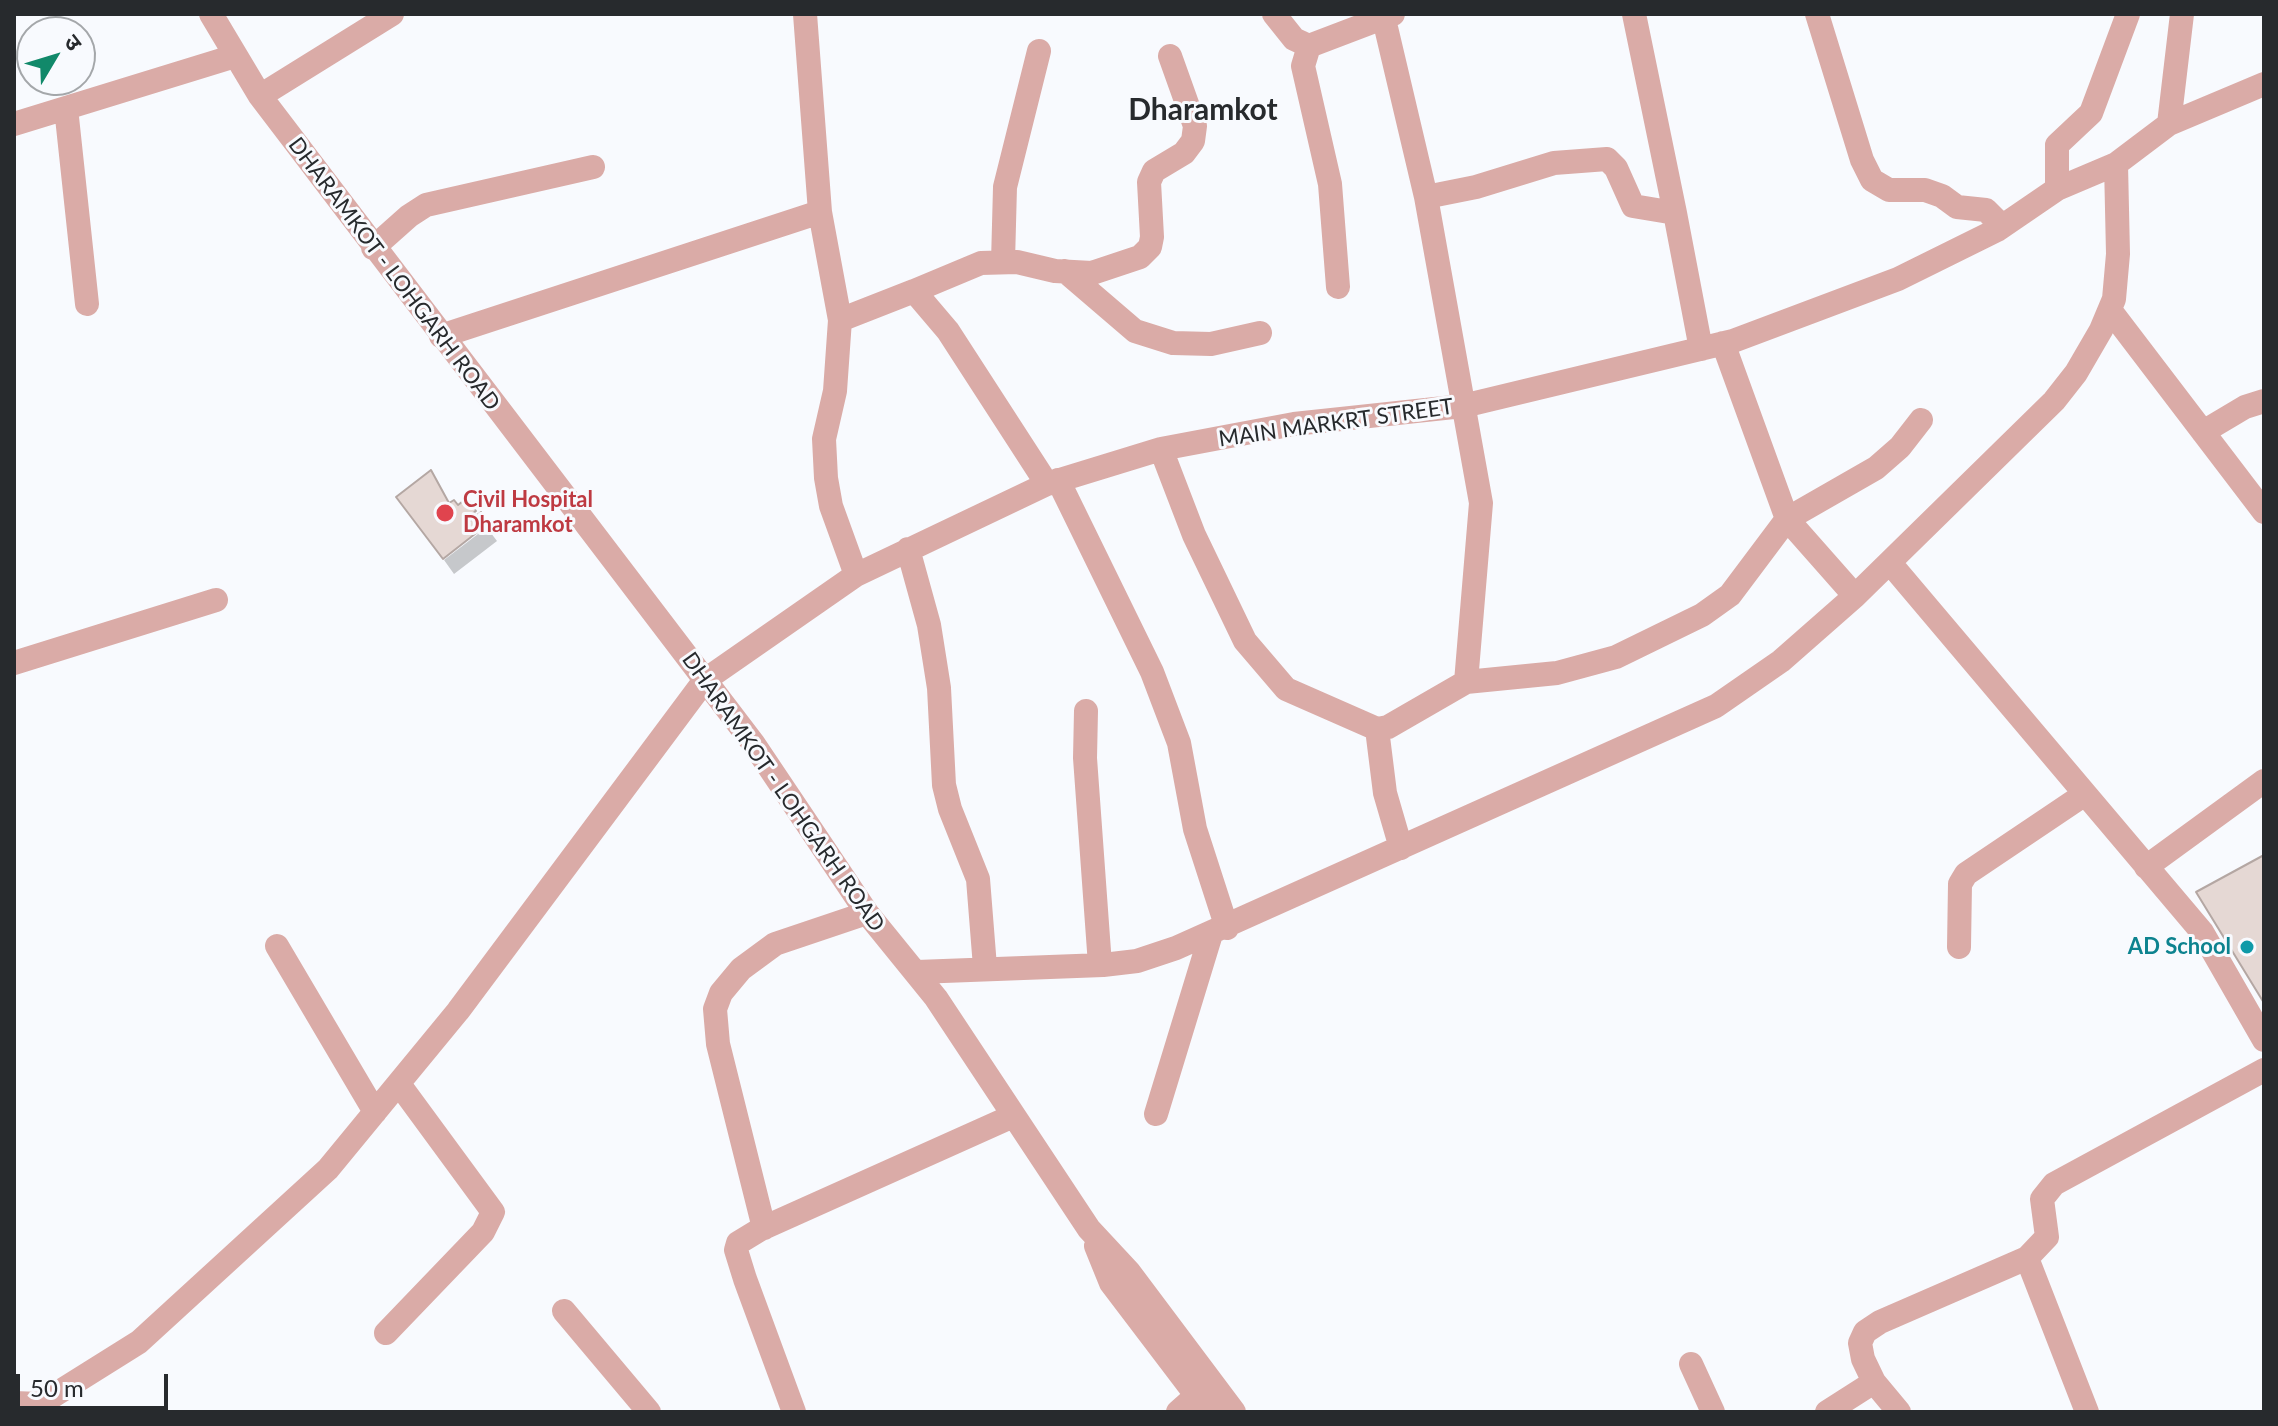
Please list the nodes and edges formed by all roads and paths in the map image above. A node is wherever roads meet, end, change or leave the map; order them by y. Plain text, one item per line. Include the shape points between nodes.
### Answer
1 (211, 14) edge
2 (392, 14) edge
3 (805, 14) edge
4 (1274, 14) edge
5 (1634, 14) edge
6 (1817, 14) edge
7 (2128, 14) edge
8 (2182, 14) edge
9 (1389, 16) edge
10 (1309, 46) junction
11 (1039, 51) dead end
12 (235, 56) junction
13 (1170, 56) dead end
14 (2263, 87) edge
15 (260, 96) junction
16 (66, 108) junction
17 (14, 124) edge
18 (2169, 124) junction
19 (2116, 164) junction
20 (593, 167) dead end
21 (2057, 189) junction
22 (1426, 197) junction
23 (820, 212) junction
24 (1675, 213) junction
25 (2000, 228) junction
26 (373, 248) junction
27 (1003, 262) junction
28 (1065, 271) junction
29 (1338, 287) dead end
30 (914, 291) junction
31 (87, 304) dead end
32 (2110, 310) junction
33 (840, 320) junction
34 (1260, 333) dead end
35 (441, 336) junction
36 (1712, 346) junction
37 (2264, 401) edge
38 (1463, 406) junction
39 (1921, 420) dead end
40 (2203, 432) junction
41 (1161, 449) junction
42 (1052, 482) junction
43 (2264, 512) edge
44 (1787, 519) junction
45 (908, 549) junction
46 (1890, 563) junction
47 (856, 575) junction
48 (1855, 596) junction
49 (216, 600) dead end
50 (14, 663) edge
51 (705, 680) junction
52 (1466, 682) junction
53 (1086, 711) dead end
54 (1377, 729) junction
55 (2264, 781) edge
56 (2085, 794) junction
57 (1401, 848) junction
58 (2146, 867) junction
59 (867, 913) junction
60 (1219, 931) junction
61 (277, 946) dead end
62 (1959, 947) dead end
63 (1100, 965) junction
64 (985, 967) junction
65 (917, 972) junction
66 (2264, 1040) edge
67 (2264, 1070) edge
68 (399, 1084) junction
69 (375, 1112) junction
70 (1156, 1114) dead end
71 (1013, 1116) junction
72 (764, 1228) junction
73 (1089, 1229) junction
74 (2027, 1258) junction
75 (564, 1311) dead end
76 (386, 1333) dead end
77 (1691, 1364) dead end
78 (1874, 1382) junction
79 (14, 1403) edge
80 (1195, 1407) edge
81 (649, 1412) edge
82 (794, 1412) edge
83 (1234, 1412) edge
84 (1713, 1412) edge
85 (1827, 1412) edge
86 (1899, 1412) edge
87 (2087, 1412) edge

1 - 12 street, DHARAMKOT - LOHGARH ROAD
2 - 15 street
3 - 23 street
4 - 10 street via 1294,39
5 - 24 street
6 - 25 street via 1872,180 1889,190 1925,190 1957,207 1986,210
7 - 21 street via 2091,113 2057,145
8 - 18 street
9 - 10 street
9 - 22 street
10 - 29 street via 1303,66 1330,184
11 - 27 street via 1005,187
12 - 15 street, DHARAMKOT - LOHGARH ROAD
12 - 16 street
13 - 28 street via 1195,126 1184,153 1154,171 1149,182 1150,247 1127,263 1092,273
14 - 18 street, MAIN MARKRT STREET
15 - 26 street, DHARAMKOT - LOHGARH ROAD
16 - 17 street
16 - 31 street
18 - 19 street, MAIN MARKRT STREET
19 - 21 street, MAIN MARKRT STREET
19 - 32 street via 2118,254
20 - 26 street via 426,205
21 - 25 street, MAIN MARKRT STREET
22 - 24 street via 1554,163 1607,159 1633,206
22 - 38 street
23 - 33 street
23 - 35 street
24 - 36 street
25 - 36 street, MAIN MARKRT STREET via 1898,279
26 - 35 street, DHARAMKOT - LOHGARH ROAD
27 - 28 street
27 - 30 street via 981,263
28 - 34 street via 1135,331 1173,343 1211,344
30 - 33 street
30 - 42 street via 948,331
32 - 40 street
32 - 46 street via 2076,373 2054,401
33 - 47 street via 835,391 824,439 826,478
35 - 51 street, DHARAMKOT - LOHGARH ROAD
36 - 38 street, MAIN MARKRT STREET
36 - 44 street
37 - 40 street
38 - 41 street, MAIN MARKRT STREET via 1294,424
38 - 52 street via 1481,503
39 - 44 street via 1876,468
40 - 43 street
41 - 42 street, MAIN MARKRT STREET
41 - 54 street via 1194,535 1245,641 1286,689
42 - 45 street, MAIN MARKRT STREET
42 - 60 street via 1152,672 1179,743
44 - 48 street
44 - 52 street via 1730,595 1670,632 1616,657 1557,673
45 - 47 street, MAIN MARKRT STREET
45 - 64 street via 939,688 944,785 978,879
46 - 48 street
46 - 56 street
47 - 51 street, MAIN MARKRT STREET
48 - 57 street via 1781,661 1716,706
49 - 50 street
51 - 59 street, DHARAMKOT - LOHGARH ROAD
51 - 68 street, MAIN MARKRT STREET
52 - 54 street
53 - 63 street
54 - 57 street via 1385,793
55 - 58 street
56 - 58 street
56 - 62 street via 1966,874 1960,884
57 - 60 street
58 - 66 street via 2202,932
59 - 65 street, DHARAMKOT - LOHGARH ROAD
59 - 72 street via 761,952 721,993 715,1009 718,1044
60 - 63 street via 1137,961
60 - 70 street
61 - 69 street
63 - 64 street
64 - 65 street
65 - 71 street, DHARAMKOT - LOHGARH ROAD
67 - 74 street via 2054,1184 2042,1199 2047,1237
68 - 69 street, MAIN MARKRT STREET
68 - 76 street via 493,1212 483,1232
69 - 79 street, MAIN MARKRT STREET via 328,1169 139,1342 40,1404
71 - 72 street
71 - 73 street, DHARAMKOT - LOHGARH ROAD
72 - 82 street via 736,1250
73 - 80 street, DHARAMKOT - LOHGARH ROAD via 1111,1283
73 - 83 street, DHARAMKOT - LOHGARH ROAD via 1129,1272
74 - 78 street via 1865,1332 1860,1343
74 - 87 street
75 - 81 street
77 - 84 street
78 - 85 street
78 - 86 street

